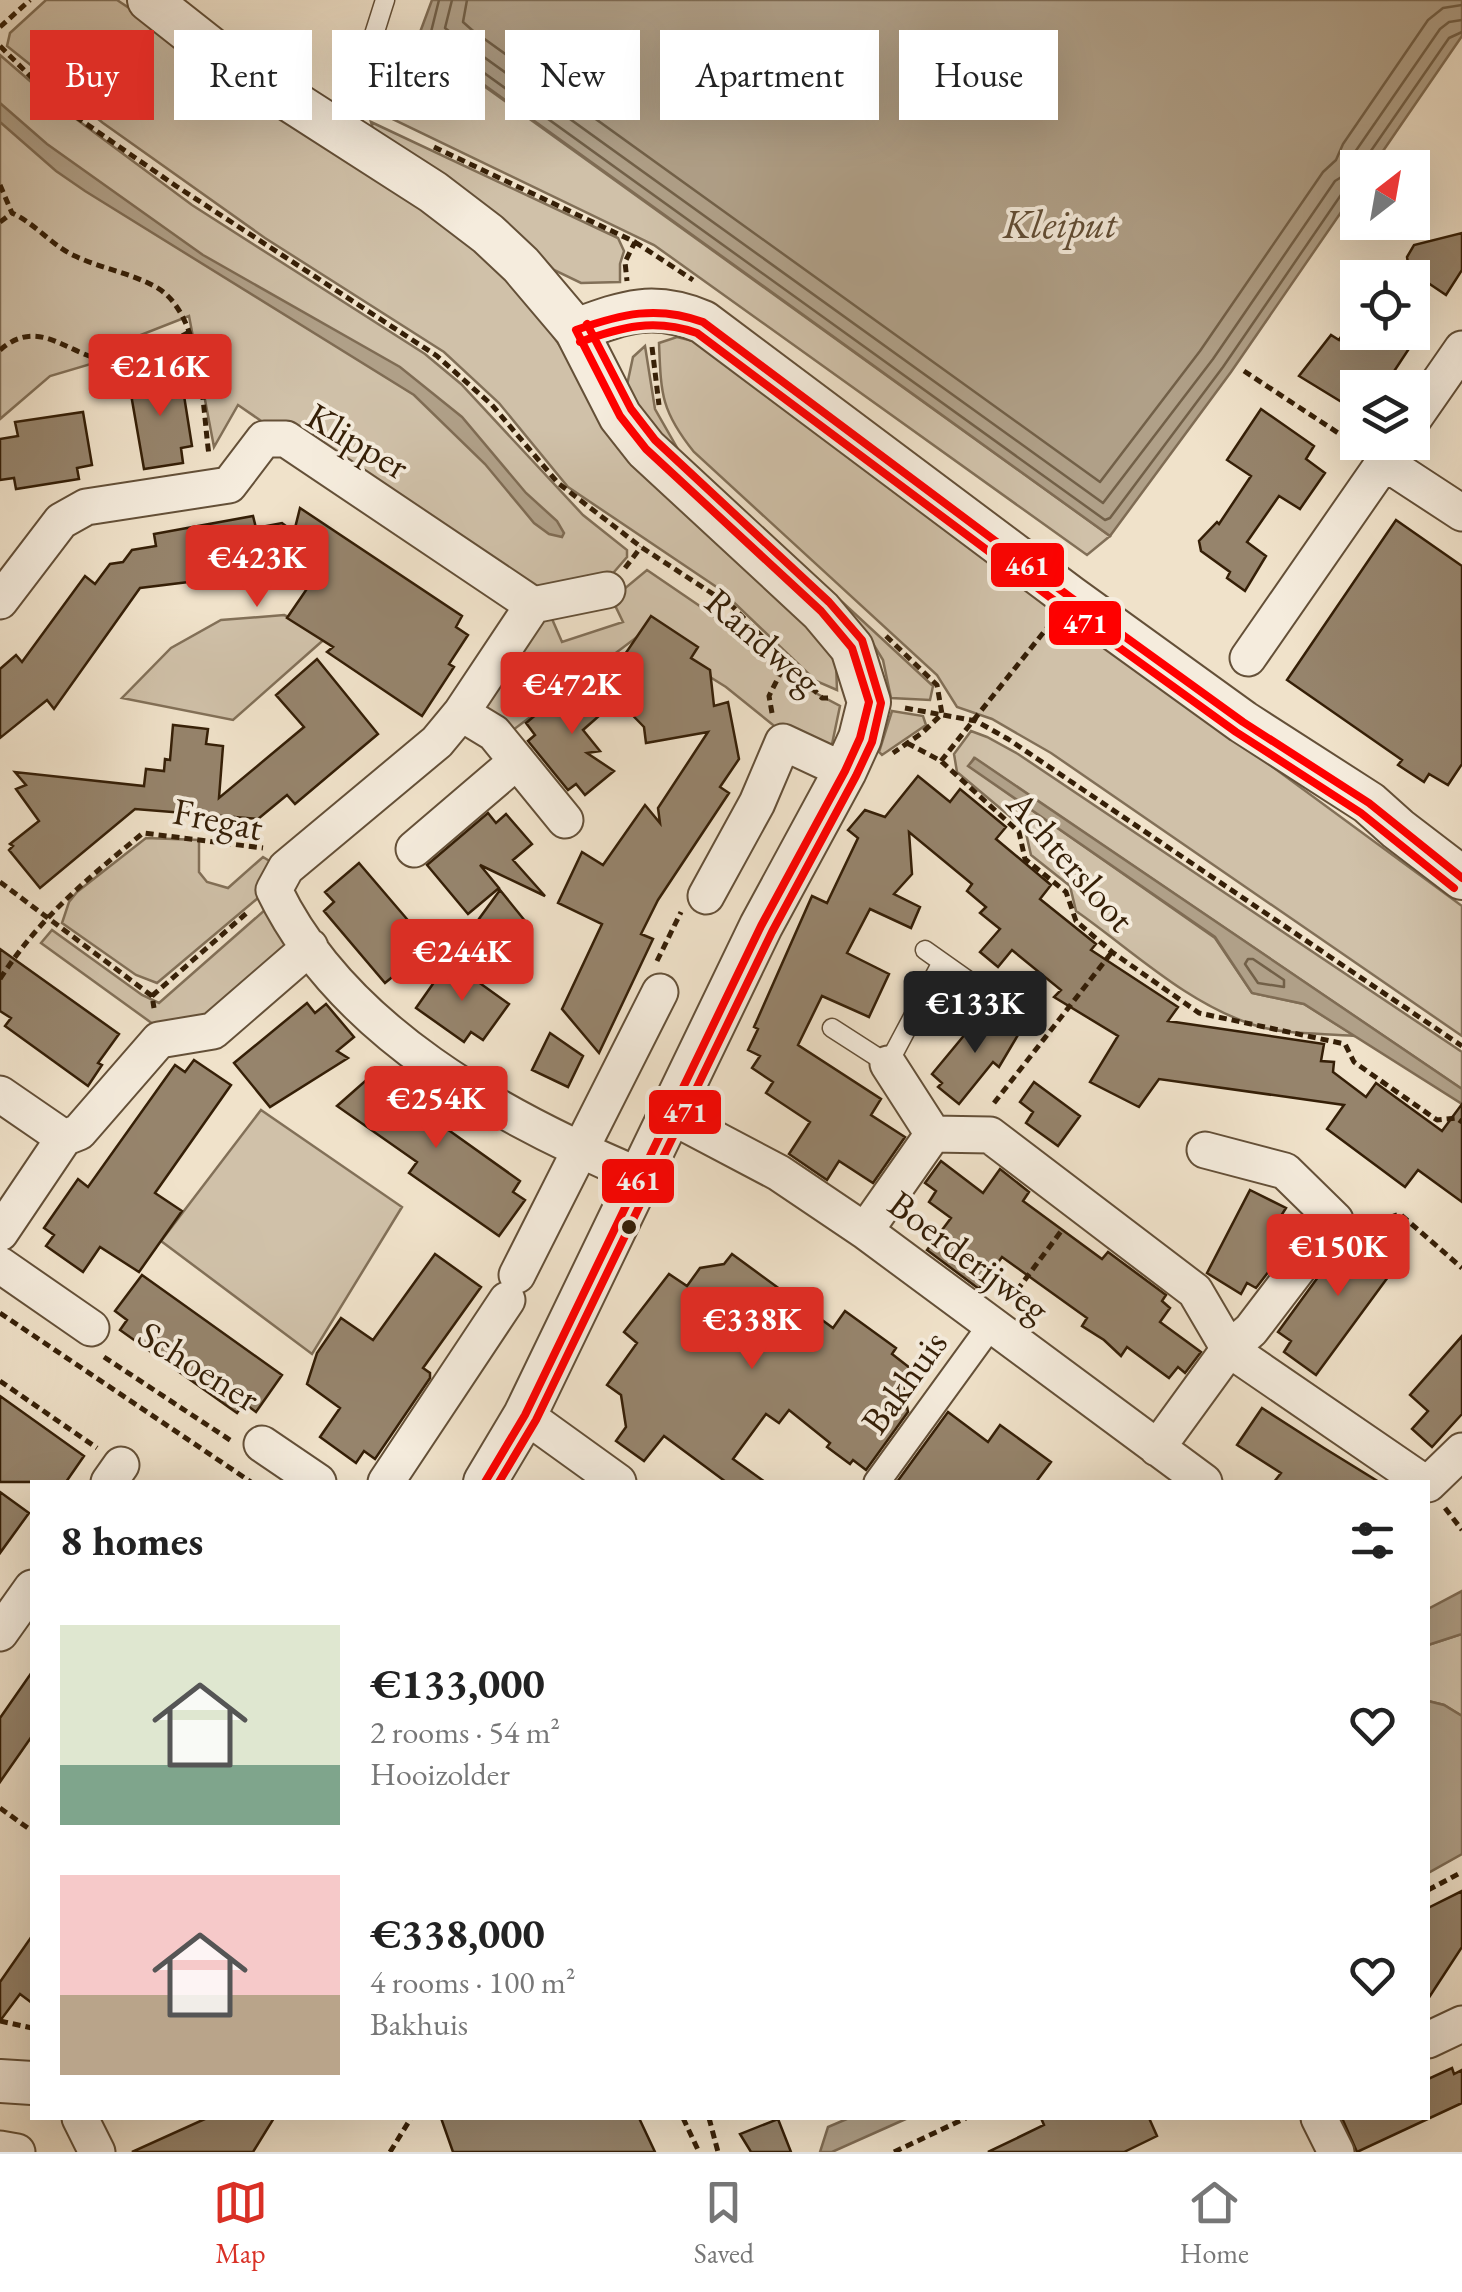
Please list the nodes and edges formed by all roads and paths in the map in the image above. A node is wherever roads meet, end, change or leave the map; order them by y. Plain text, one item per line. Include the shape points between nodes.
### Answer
1 (30, 0) edge
2 (149, 0) edge
3 (385, 0) edge
4 (0, 26) edge
5 (0, 46) edge
6 (334, 127) junction
7 (0, 186) edge
8 (12, 213) junction
9 (0, 222) edge
10 (576, 330) junction
11 (190, 331) junction
12 (1462, 349) edge
13 (0, 350) edge
14 (1244, 372) dead end
15 (1430, 395) edge
16 (1340, 424) edge
17 (1385, 460) edge
18 (1400, 460) edge
19 (214, 488) junction
20 (1462, 513) edge
21 (607, 590) dead end
22 (0, 601) edge
23 (532, 605) junction
24 (1034, 644) dead end
25 (1248, 658) dead end
26 (787, 660) junction
27 (869, 702) junction
28 (462, 714) junction
29 (976, 720) junction
30 (783, 742) junction
31 (907, 743) dead end
32 (517, 761) junction
33 (940, 761) junction
34 (846, 771) junction
35 (565, 820) dead end
36 (414, 849) dead end
37 (1456, 861) edge
38 (280, 879) junction
39 (0, 882) edge
40 (706, 896) joint
41 (47, 916) junction
42 (310, 946) junction
43 (925, 950) dead end
44 (1112, 952) junction
45 (941, 964) junction
46 (0, 979) edge
47 (983, 991) dead end
48 (660, 992) joint
49 (152, 996) junction
50 (832, 1028) dead end
51 (159, 1040) junction
52 (1462, 1046) edge
53 (888, 1064) junction
54 (0, 1094) edge
55 (671, 1116) junction
56 (1462, 1122) edge
57 (948, 1135) junction
58 (64, 1138) junction
59 (1205, 1150) dead end
60 (581, 1151) junction
61 (640, 1176) junction
62 (1082, 1203) junction
63 (1335, 1220) junction
64 (866, 1231) junction
65 (0, 1233) edge
66 (0, 1265) edge
67 (1462, 1268) edge
68 (0, 1314) edge
69 (991, 1325) junction
70 (91, 1328) joint
71 (1229, 1349) junction
72 (0, 1380) edge
73 (525, 1415) junction
74 (262, 1444) joint
75 (1157, 1448) junction
76 (1462, 1451) edge
77 (115, 1474) edge
78 (242, 1480) edge
79 (315, 1480) edge
80 (387, 1480) edge
81 (486, 1480) edge
82 (615, 1480) edge
83 (878, 1480) edge
84 (1201, 1480) edge
85 (1422, 1480) edge
86 (1429, 1480) edge
87 (30, 1591) edge
88 (0, 1633) edge
89 (0, 1808) edge
90 (30, 1830) edge
91 (1462, 1872) edge
92 (1430, 1889) edge
93 (0, 2021) edge
94 (1462, 2024) edge
95 (30, 2028) edge
96 (1430, 2039) edge
97 (0, 2081) edge
98 (30, 2083) edge
99 (81, 2120) edge
100 (409, 2120) edge
101 (684, 2120) edge
102 (710, 2120) edge
103 (962, 2120) edge
104 (1321, 2120) edge
105 (0, 2150) edge
106 (17, 2152) edge
107 (97, 2152) edge
108 (390, 2152) edge
109 (698, 2152) edge
110 (718, 2152) edge
111 (894, 2152) edge
112 (1336, 2152) edge

1 - 4 path
2 - 6 street, Randweg via 214,52
3 - 6 lane via 358,82
5 - 26 path, Randweg via 60,105 437,356 492,405 558,483 733,608
6 - 10 street, Randweg via 488,234
7 - 8 path
8 - 9 path
8 - 11 path via 73,256 155,286 179,306
10 - 27 street, Randweg via 620,416 646,449 821,611 852,648
10 - 37 street via 639,309 675,310 703,322 1070,598 1398,829
11 - 13 path via 118,360 37,334 12,339
11 - 19 path
12 - 15 street
14 - 16 path
17 - 25 street
18 - 20 street
19 - 22 street via 74,514
19 - 23 street, Klipper via 229,485 264,438 286,439
21 - 23 street
23 - 28 street
24 - 29 path
26 - 27 path, Randweg via 822,698
26 - 30 path via 769,696
27 - 29 path, Achtersloot
27 - 34 street
28 - 32 street via 494,732
28 - 38 street
29 - 33 path
29 - 52 path, Achtersloot
30 - 34 street
30 - 40 street
31 - 33 path, Achtersloot
32 - 35 street
32 - 36 street
33 - 44 path, Achtersloot via 1019,832 1025,859 1066,892 1076,921
34 - 55 street via 761,926
38 - 41 path, Fregat via 263,848 142,833
38 - 42 street via 285,912
38 - 49 path
39 - 41 path
40 - 48 path via 685,903 653,968
41 - 46 path, Fregat
41 - 49 path
42 - 51 street via 213,1031
42 - 60 street via 362,1010 407,1048
43 - 45 lane
44 - 56 path, Achtersloot via 1199,1012 1345,1044 1354,1062 1436,1120
44 - 57 path via 1011,1085
45 - 47 lane
45 - 53 lane
48 - 60 street
49 - 51 path
50 - 53 lane
51 - 58 street via 79,1132
53 - 57 street
54 - 58 street
55 - 61 street
55 - 64 street, Boerderijweg via 778,1173
57 - 62 street via 990,1136
57 - 64 street
58 - 65 street
59 - 63 street via 1285,1170
60 - 61 street
60 - 80 street via 512,1288
61 - 73 street
62 - 69 path
62 - 71 street via 1195,1291
63 - 67 path via 1354,1230 1400,1214
63 - 71 street
64 - 69 street, Boerderijweg
66 - 70 street, Schoener
68 - 78 path
69 - 75 street, Boerderijweg
69 - 83 street, Bakhuis
70 - 74 path, Schoener via 100,1354 243,1448
71 - 75 street
71 - 85 street
72 - 77 path
73 - 81 street
73 - 82 street
74 - 79 street, Schoener
75 - 84 street, Boerderijweg
76 - 86 street
87 - 88 street
89 - 90 path
91 - 92 path
93 - 95 path
94 - 96 street
97 - 98 street
99 - 107 street
100 - 108 path
101 - 109 path
102 - 110 path
103 - 111 path
104 - 112 street
105 - 106 street

